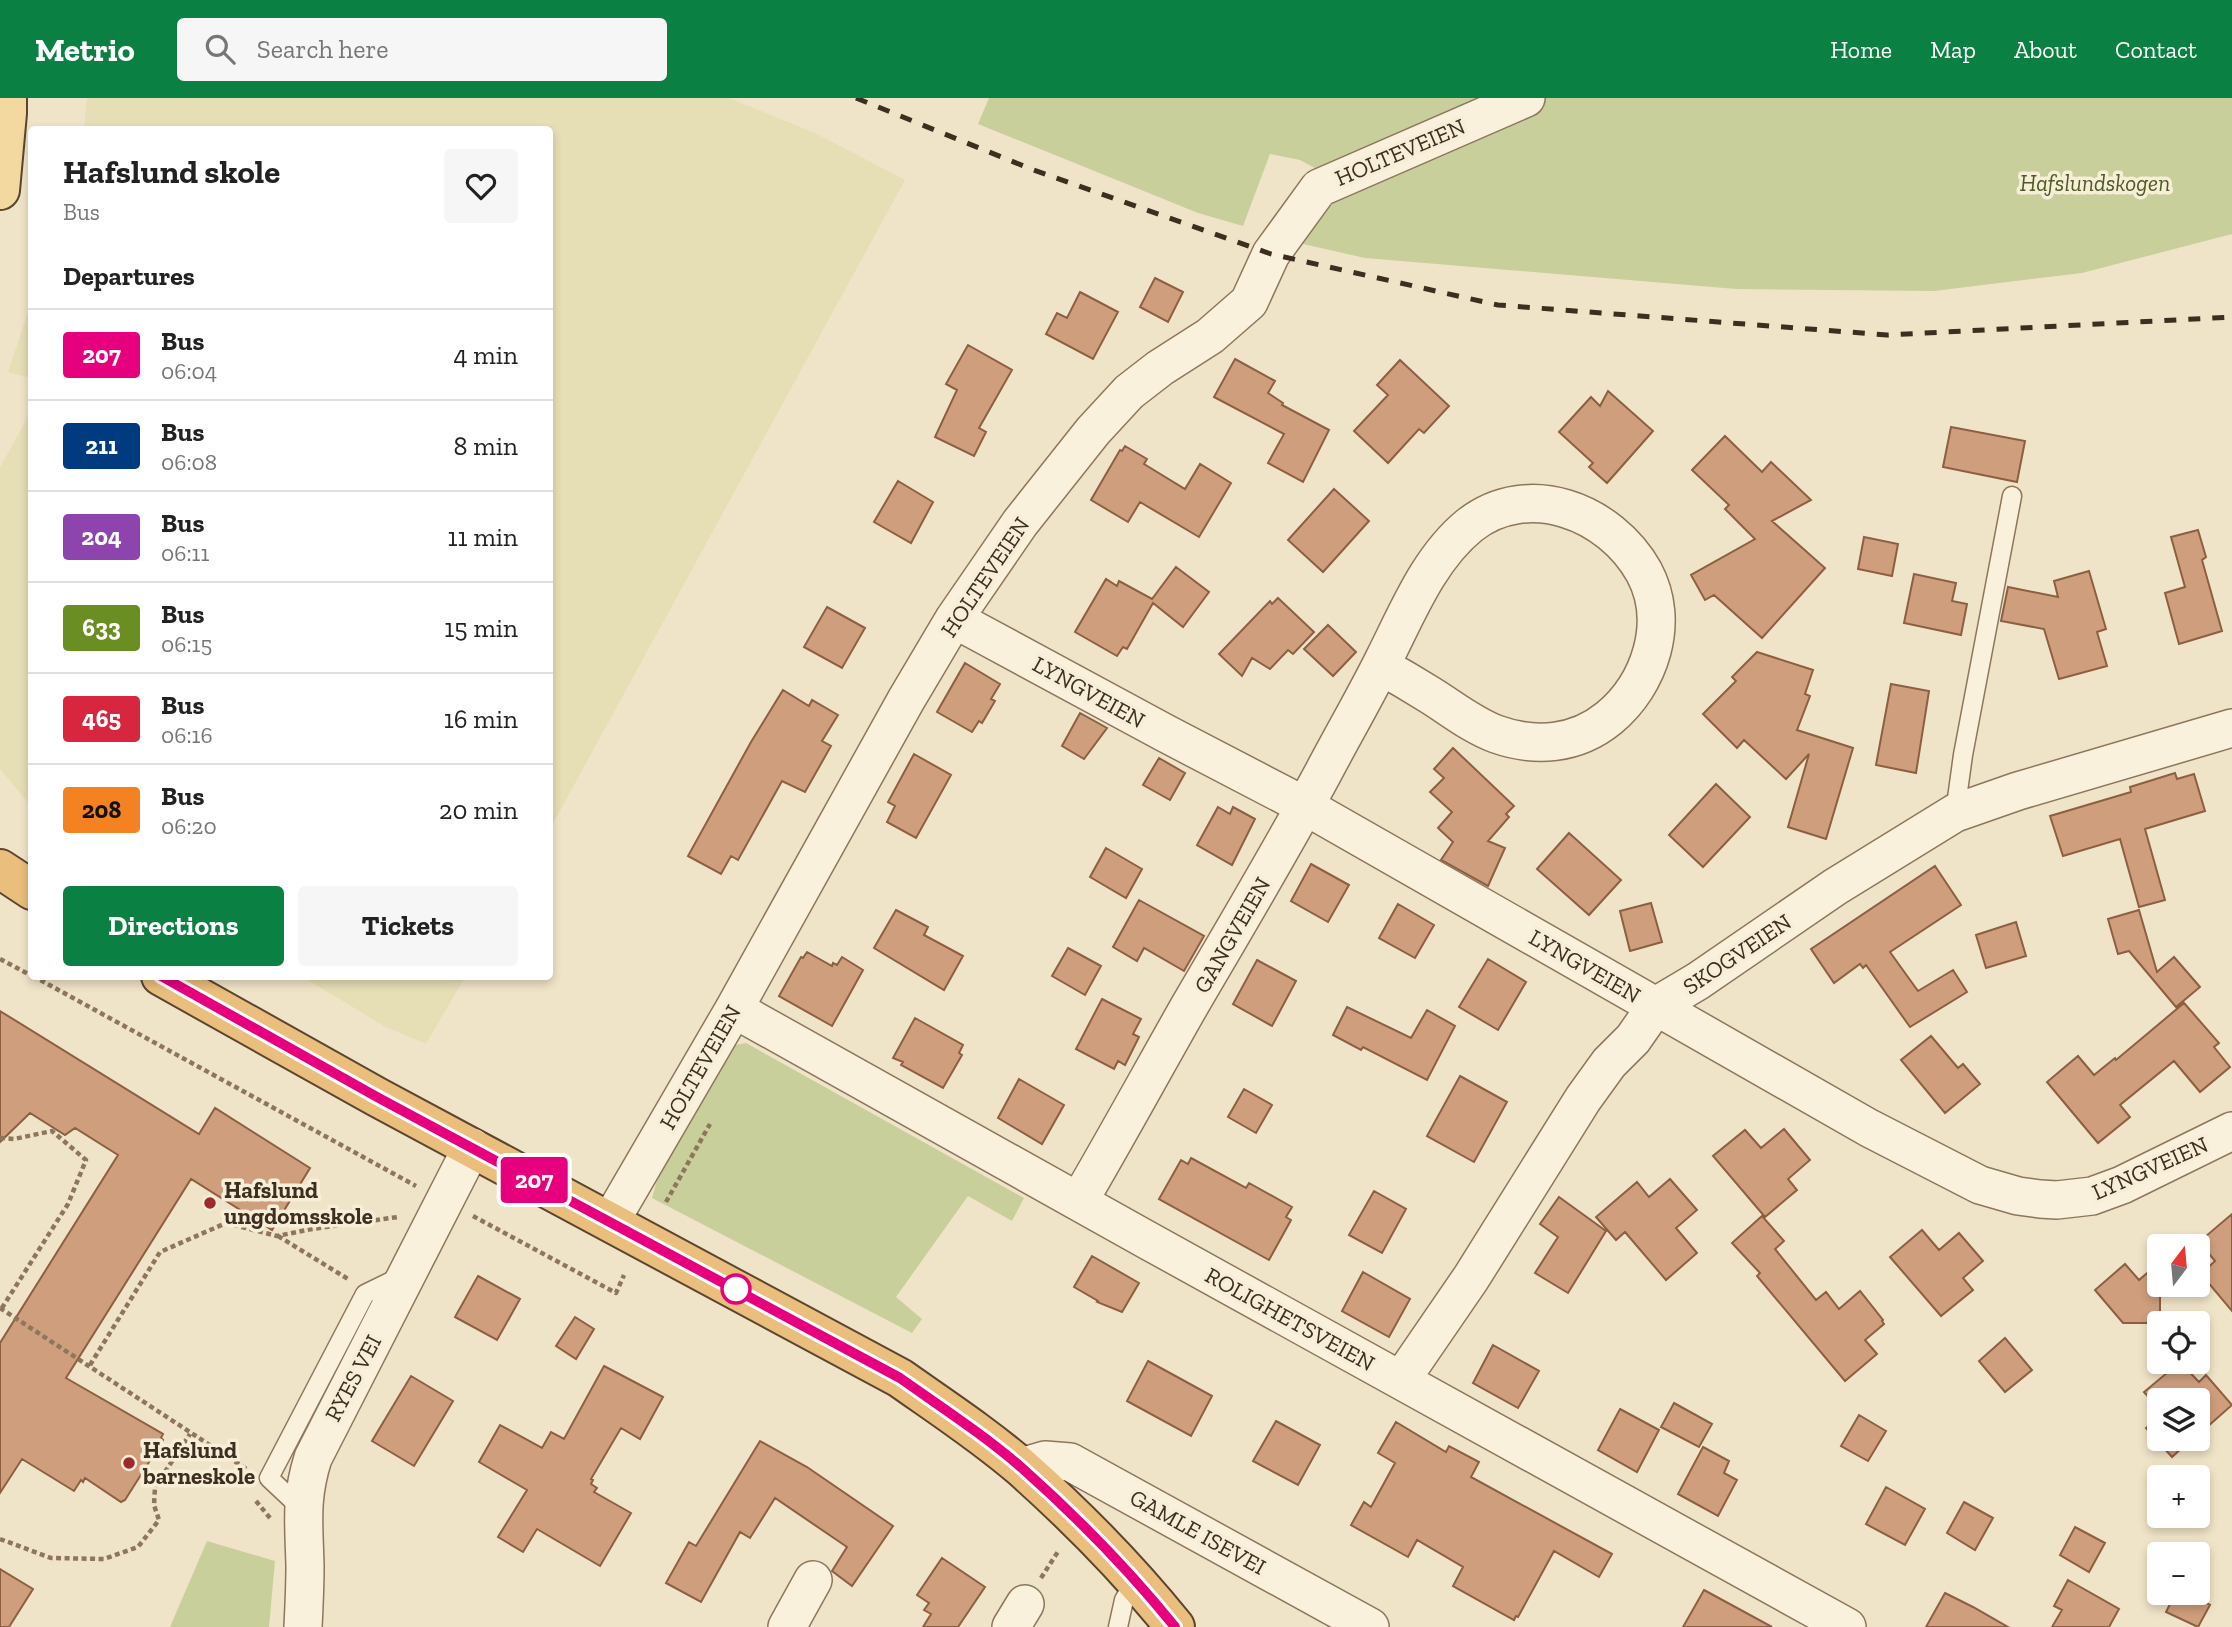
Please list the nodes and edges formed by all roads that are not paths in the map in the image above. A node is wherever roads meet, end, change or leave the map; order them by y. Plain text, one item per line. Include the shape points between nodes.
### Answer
1 (7, 98) edge
2 (1526, 98) edge
3 (0, 190) edge
4 (2012, 496) dead end
5 (954, 619) junction
6 (1381, 666) junction
7 (2232, 728) edge
8 (1305, 806) junction
9 (1955, 813) junction
10 (0, 869) edge
11 (28, 887) edge
12 (0, 896) edge
13 (28, 909) edge
14 (169, 980) edge
15 (1656, 1006) junction
16 (734, 1009) junction
17 (2232, 1131) edge
18 (472, 1147) junction
19 (1079, 1201) junction
20 (610, 1222) junction
21 (408, 1273) junction
22 (1401, 1380) junction
23 (1021, 1467) junction
24 (302, 1509) junction
25 (1136, 1579) junction
26 (813, 1580) dead end
27 (303, 1627) edge
28 (787, 1627) edge
29 (1118, 1627) edge
30 (1175, 1627) edge
31 (1370, 1627) edge
32 (1847, 1627) edge

1 - 3 main road
2 - 5 street, HOLTEVEIEN via 1319,188 1270,254 1249,302 1111,411 1020,523
4 - 9 lane
5 - 8 street, LYNGVEIEN
5 - 16 street, HOLTEVEIEN
6 - 6 street, GANGVEIEN via 1440,556 1473,523 1512,505 1553,505 1595,522 1631,554 1644,572 1654,602 1654,640 1643,678 1633,694 1593,730 1563,741 1544,743 1496,734
6 - 8 street, GANGVEIEN
7 - 9 street, SKOGVEIEN
8 - 15 street, LYNGVEIEN
8 - 19 street, GANGVEIEN
9 - 15 street, SKOGVEIEN
10 - 11 highway
12 - 13 highway
14 - 18 highway
15 - 17 street, LYNGVEIEN via 1869,1128 1980,1185 2018,1196 2057,1200 2092,1196
15 - 22 street, SKOGVEIEN via 1583,1099
16 - 19 street, ROLIGHETSVEIEN
16 - 20 street, HOLTEVEIEN
18 - 20 highway
18 - 21 street, RYES VEI
19 - 22 street, ROLIGHETSVEIEN
20 - 23 highway via 900,1378
21 - 24 street, RYES VEI via 321,1439
21 - 24 lane via 365,1294 269,1478
22 - 32 street, ROLIGHETSVEIEN
23 - 25 highway
23 - 31 street, GAMLE ISEVEI via 1045,1460 1070,1462
24 - 27 street, RYES VEI
25 - 29 lane via 1124,1601
25 - 30 highway
26 - 28 street

